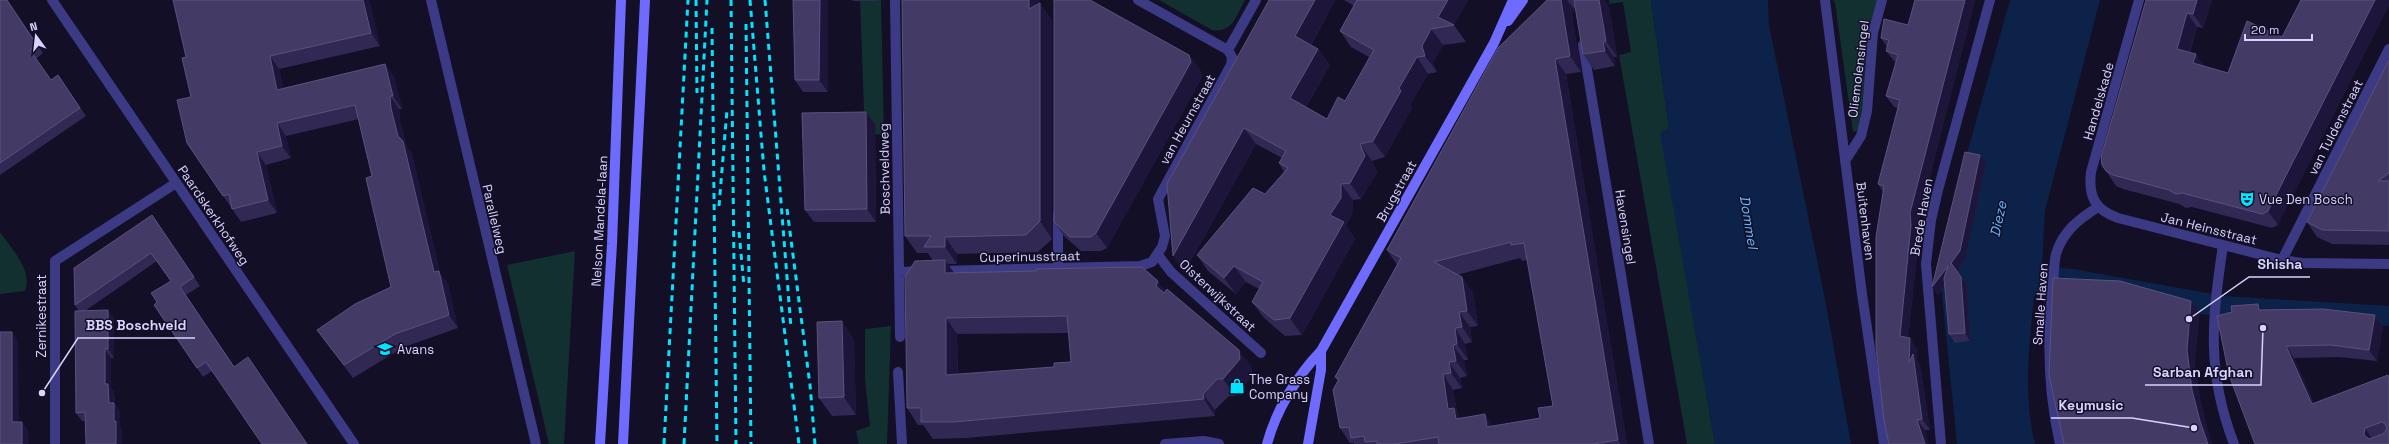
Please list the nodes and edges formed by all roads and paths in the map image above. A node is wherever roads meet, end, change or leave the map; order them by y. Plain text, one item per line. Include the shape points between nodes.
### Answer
1 (52, 0) edge
2 (431, 0) edge
3 (621, 0) edge
4 (645, 0) edge
5 (895, 0) edge
6 (1138, 0) edge
7 (1256, 0) edge
8 (1513, 0) edge
9 (1523, 0) edge
10 (1825, 0) edge
11 (1882, 0) edge
12 (1990, 0) edge
13 (2139, 0) edge
14 (1582, 38) edge
15 (1494, 43) junction
16 (2389, 48) edge
17 (1228, 50) junction
18 (1844, 161) junction
19 (176, 182) junction
20 (1058, 205) edge
21 (2098, 207) junction
22 (2223, 245) junction
23 (1158, 255) junction
24 (2282, 260) junction
25 (2389, 264) edge
26 (1058, 268) junction
27 (899, 272) junction
28 (900, 337) dead end
29 (1321, 351) junction
30 (1261, 353) dead end
31 (898, 372) dead end
32 (55, 444) edge
33 (354, 444) edge
34 (536, 444) edge
35 (600, 444) edge
36 (623, 444) edge
37 (902, 444) edge
38 (1165, 444) edge
39 (1219, 444) edge
40 (1267, 444) edge
41 (1308, 444) edge
42 (1649, 444) edge
43 (1884, 444) edge
44 (1941, 444) edge
45 (2060, 444) edge
46 (2234, 444) edge

1 - 19 street, Paardskerkhofweg
2 - 34 street, Parallelweg
3 - 35 main road, Nelson Mandela-laan via 612,244
4 - 36 main road
5 - 27 street, Boschveldweg
6 - 17 street
7 - 17 street
8 - 15 main road, Brugstraat
9 - 15 main road, Brugstraat
10 - 18 street, Buitenhaven
11 - 18 street, Oliemolensingel via 1873,33 1866,118 1861,136
12 - 44 street, Brede Haven via 1938,190 1926,250
13 - 21 street, Handelskade via 2091,172 2091,198
14 - 42 street, Havensingel
15 - 29 main road, Brugstraat
16 - 24 street, van Tuldenstraat
17 - 23 street, van Heurnstraat via 1232,57 1231,65 1158,200 1165,236
18 - 43 street, Buitenhaven
19 - 32 street, Zernikestraat via 55,261
19 - 33 street, Paardskerkhofweg
20 - 26 street
21 - 22 street, Jan Heinsstraat via 2118,218
21 - 45 street, Smalle Haven via 2079,218 2070,228 2056,253 2051,304 2051,400
22 - 24 street, Jan Heinsstraat
22 - 46 street via 2213,324 2214,369 2224,418
23 - 26 street, Cuperinusstraat via 1152,262 1140,266
23 - 30 street, Oisterwijkstraat via 1171,272
24 - 25 street, Jan Heinsstraat via 2302,264
26 - 27 street, Cuperinusstraat
27 - 28 street, Boschveldweg
29 - 40 main road via 1306,367 1283,404
29 - 41 main road via 1321,370
31 - 37 street
38 - 39 street via 1204,441

